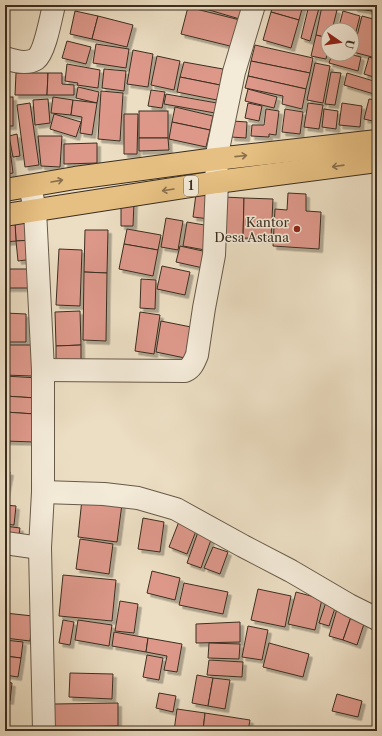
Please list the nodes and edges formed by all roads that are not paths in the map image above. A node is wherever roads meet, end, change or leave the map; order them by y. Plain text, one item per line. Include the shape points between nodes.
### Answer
1 (54, 5) edge
2 (254, 5) edge
3 (5, 58) edge
4 (377, 141) edge
5 (216, 159) junction
6 (377, 161) edge
7 (217, 182) junction
8 (30, 186) junction
9 (5, 190) edge
10 (35, 210) junction
11 (5, 215) edge
12 (43, 370) junction
13 (43, 492) junction
14 (5, 543) edge
15 (40, 548) junction
16 (377, 619) edge
17 (44, 731) edge

1 - 3 street via 47,35 37,58 24,62
2 - 5 street via 234,72
5 -> 4 highway, 1
5 - 7 street
8 -> 5 highway, 1
6 -> 7 highway, 1
7 -> 10 highway, 1
7 - 12 street via 214,255 197,355 191,367 185,372
8 - 9 highway, 1
8 - 10 street
10 - 11 highway, 1
10 - 12 street
12 - 13 street
13 - 15 street
13 - 16 street via 138,498 176,508
14 - 15 street
15 - 17 street

